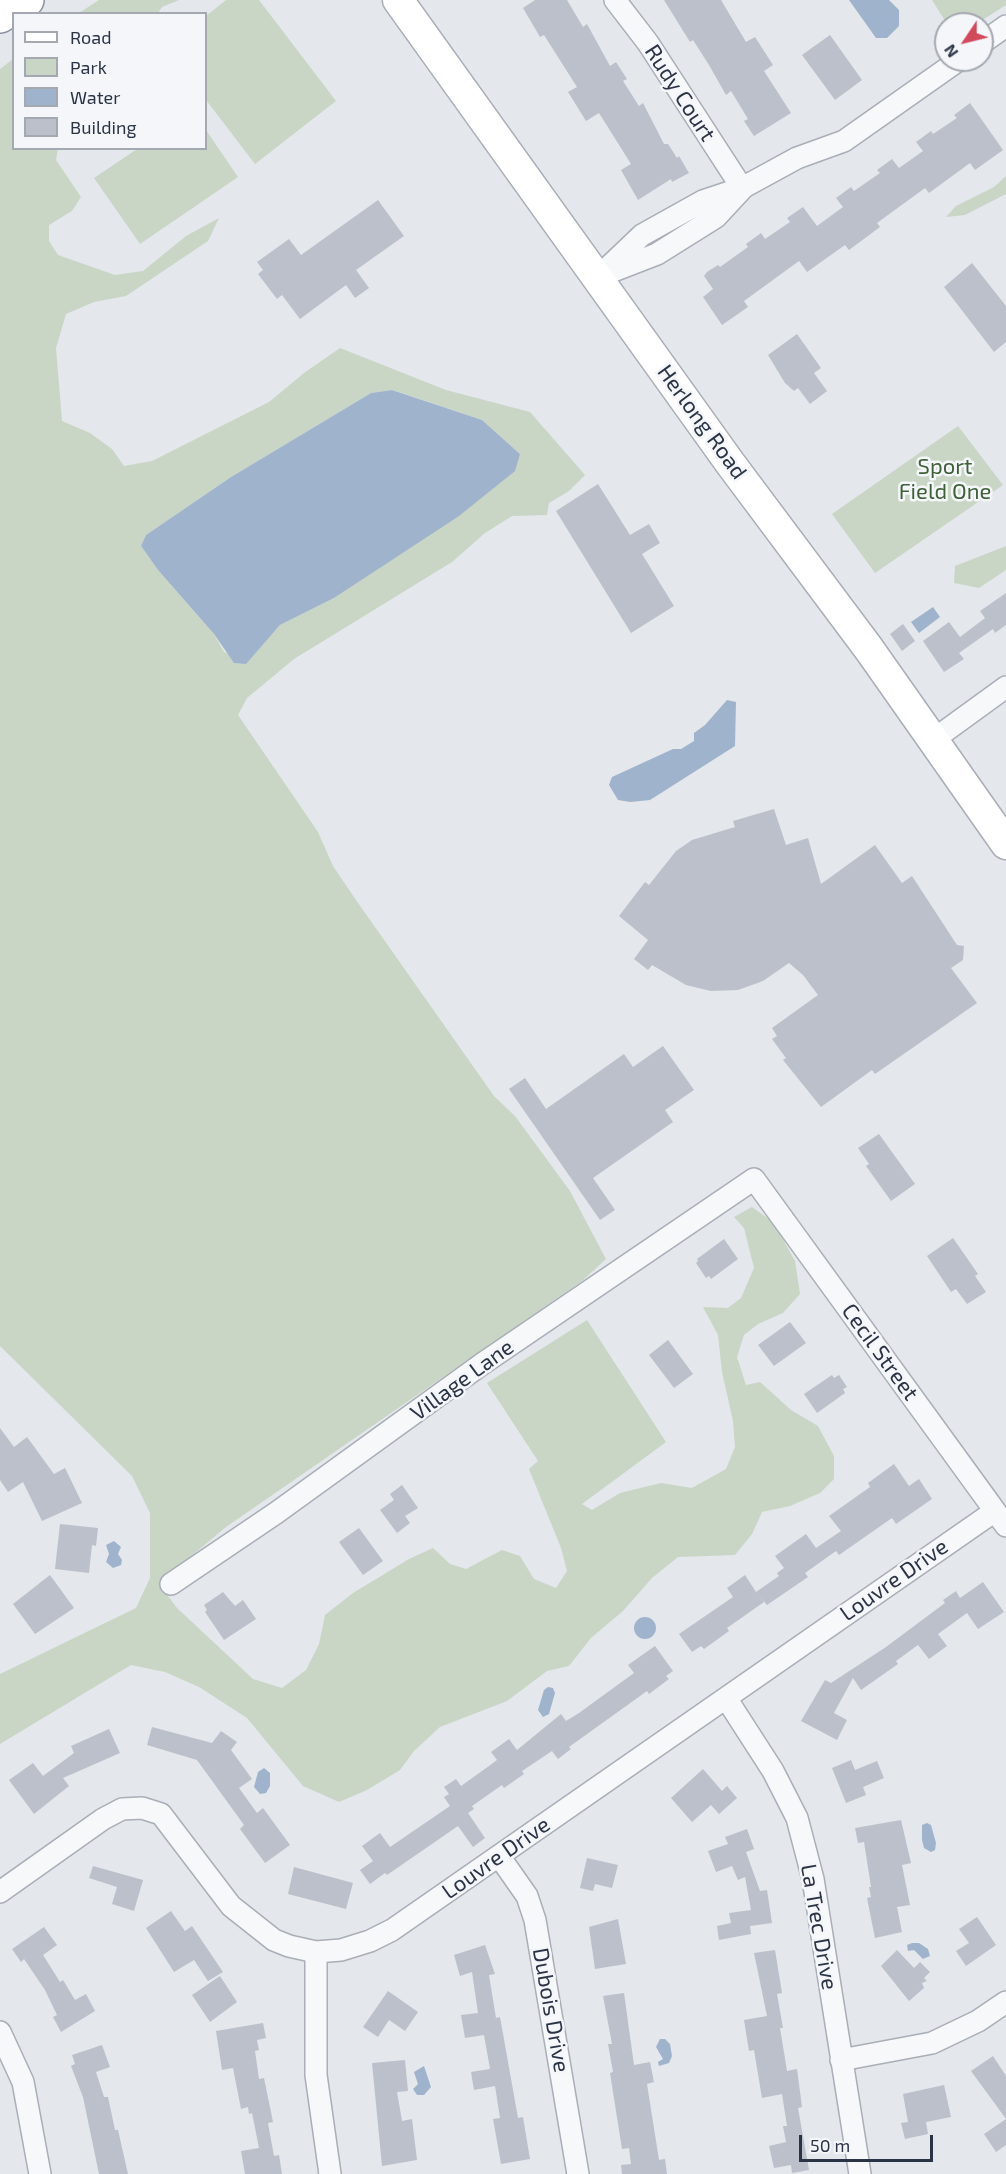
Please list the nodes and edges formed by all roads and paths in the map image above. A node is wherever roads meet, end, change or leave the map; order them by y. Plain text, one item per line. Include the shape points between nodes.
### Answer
1 (27, 0) edge
2 (398, 0) edge
3 (615, 0) edge
4 (0, 16) edge
5 (942, 72) edge
6 (742, 188) junction
7 (599, 276) junction
8 (1006, 687) edge
9 (933, 740) junction
10 (1006, 844) edge
11 (754, 1179) joint
12 (1001, 1518) edge
13 (171, 1584) dead end
14 (726, 1698) junction
15 (499, 1856) junction
16 (0, 1892) edge
17 (316, 1952) junction
18 (1006, 2002) edge
19 (0, 2032) edge
20 (841, 2060) junction
21 (40, 2174) edge
22 (330, 2174) edge
23 (578, 2174) edge
24 (860, 2174) edge

1 - 4 highway
2 - 7 street, Herlong Road
3 - 6 street, Rudy Court via 648,43
5 - 6 street via 844,141 797,158
6 - 7 street via 716,217 687,236 657,254
7 - 9 street, Herlong Road
8 - 9 street
9 - 10 street, Herlong Road
11 - 12 street, Cecil Street
11 - 13 street, Village Lane via 482,1364
12 - 14 street, Louvre Drive
14 - 15 street, Louvre Drive
14 - 20 street, La Trec Drive via 768,1761 797,1818 813,1879
15 - 17 street, Louvre Drive via 378,1938 341,1950
15 - 23 street, Dubois Drive via 527,1896 535,1920
16 - 17 street, Louvre Drive via 103,1819 122,1809 142,1808 161,1814 242,1917 281,1943
17 - 22 street via 316,2075
18 - 20 street via 978,2021 932,2043
19 - 21 street via 23,2082
20 - 24 street, La Trec Drive

